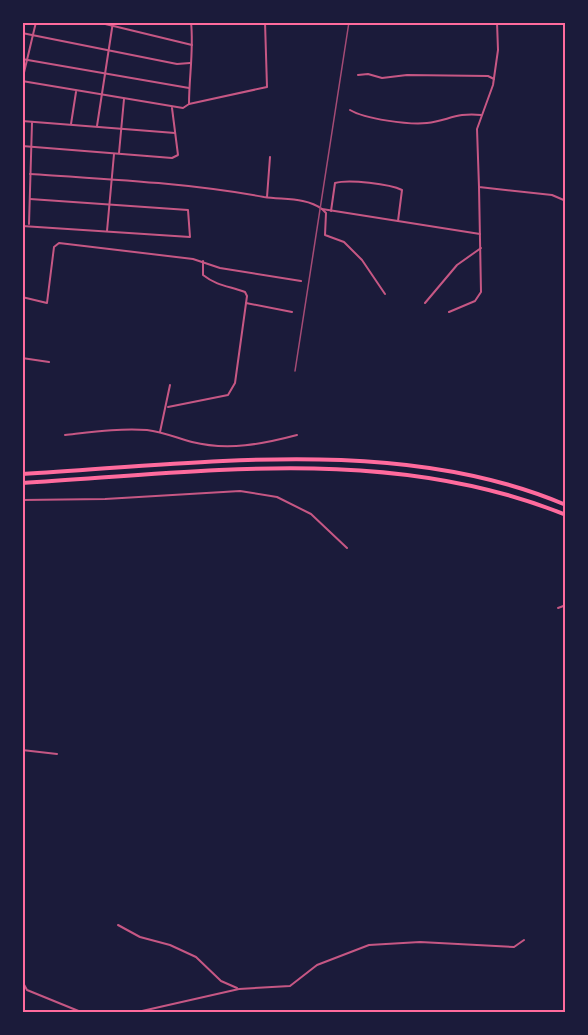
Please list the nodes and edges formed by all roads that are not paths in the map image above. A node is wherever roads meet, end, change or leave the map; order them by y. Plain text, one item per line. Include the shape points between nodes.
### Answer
1 (36, 22) edge
2 (97, 22) edge
3 (191, 22) edge
4 (265, 22) edge
5 (497, 22) edge
6 (112, 24) edge
7 (22, 33) edge
8 (34, 35) junction
9 (192, 45) junction
10 (107, 50) junction
11 (22, 58) edge
12 (27, 60) junction
13 (190, 63) junction
14 (104, 72) junction
15 (358, 75) dead end
16 (494, 79) junction
17 (22, 81) edge
18 (189, 88) junction
19 (76, 91) junction
20 (101, 95) junction
21 (123, 99) junction
22 (189, 104) junction
23 (172, 108) junction
24 (350, 110) dead end
25 (482, 115) junction
26 (22, 121) edge
27 (32, 123) junction
28 (71, 124) junction
29 (97, 126) junction
30 (122, 128) junction
31 (175, 133) junction
32 (22, 146) edge
33 (31, 147) junction
34 (114, 153) junction
35 (119, 153) junction
36 (270, 157) dead end
37 (22, 168) edge
38 (30, 169) junction
39 (30, 174) junction
40 (112, 178) junction
41 (479, 187) junction
42 (267, 198) junction
43 (30, 199) junction
44 (566, 201) edge
45 (109, 205) junction
46 (322, 209) junction
47 (331, 211) junction
48 (398, 221) junction
49 (28, 225) junction
50 (22, 226) edge
51 (107, 231) junction
52 (480, 234) junction
53 (481, 248) junction
54 (203, 261) junction
55 (301, 281) dead end
56 (385, 294) dead end
57 (22, 297) edge
58 (246, 303) junction
59 (424, 303) dead end
60 (292, 312) dead end
61 (449, 312) dead end
62 (22, 357) edge
63 (49, 362) dead end
64 (170, 386) dead end
65 (168, 407) junction
66 (160, 432) junction
67 (65, 435) dead end
68 (297, 435) dead end
69 (22, 474) edge
70 (22, 483) edge
71 (22, 500) edge
72 (566, 505) edge
73 (566, 515) edge
74 (346, 548) dead end
75 (566, 606) edge
76 (558, 608) dead end
77 (22, 750) edge
78 (57, 754) dead end
79 (118, 924) dead end
80 (524, 940) dead end
81 (22, 981) edge
82 (239, 989) junction
83 (81, 1012) edge
84 (118, 1012) edge

1 - 8 street
2 - 6 street
3 - 9 street
4 - 22 street via 267,87
5 - 16 street
6 - 9 street
6 - 10 street
7 - 8 street
8 - 10 street
8 - 12 street
9 - 13 street
10 - 13 street
10 - 14 street
11 - 12 street
12 - 14 street
12 - 17 street
13 - 18 street
14 - 18 street
14 - 20 street
15 - 16 street
16 - 25 street
17 - 19 street
18 - 22 street
19 - 20 street
19 - 28 street
20 - 21 street
20 - 29 street
21 - 23 street
21 - 30 street
22 - 23 street
23 - 31 street
24 - 25 street via 372,119 425,123 455,115
25 - 41 street via 477,129
26 - 27 street
27 - 28 street
27 - 33 street
28 - 29 street
29 - 30 street
30 - 31 street
30 - 35 street
31 - 35 street via 178,154 172,158
32 - 33 street
33 - 34 street
33 - 38 street
34 - 35 street
34 - 40 street
36 - 42 street
37 - 38 street
38 - 39 street
39 - 40 street
39 - 43 street
40 - 42 street
40 - 45 street
41 - 44 street via 552,195
41 - 52 street
42 - 46 street via 280,197
43 - 45 street
43 - 49 street
45 - 51 street
45 - 51 street via 188,210 190,237
46 - 47 street
46 - 56 street via 326,213 325,235 344,242
47 - 48 street
47 - 48 street via 335,183 386,186 402,190
48 - 52 street
49 - 50 street
49 - 51 street
52 - 53 street
53 - 59 street via 457,265
53 - 61 street via 480,297
54 - 55 street via 220,268
54 - 57 street via 59,243 51,260 47,303
54 - 58 street via 203,275 222,288 245,292
58 - 60 street
58 - 65 street via 238,368 228,395
62 - 63 street
64 - 65 street
65 - 66 street
66 - 67 street via 107,430
66 - 68 street via 226,446
69 - 72 highway via 255,460 357,461 457,473
70 - 73 highway via 257,469 364,469 458,482
71 - 74 street via 240,492 277,498 311,513
75 - 76 street
77 - 78 street
79 - 82 street via 140,938 170,945 196,957 221,981
80 - 82 street via 514,947 420,942 369,945 317,965 290,986
81 - 83 street via 27,990
82 - 84 street via 142,1011

